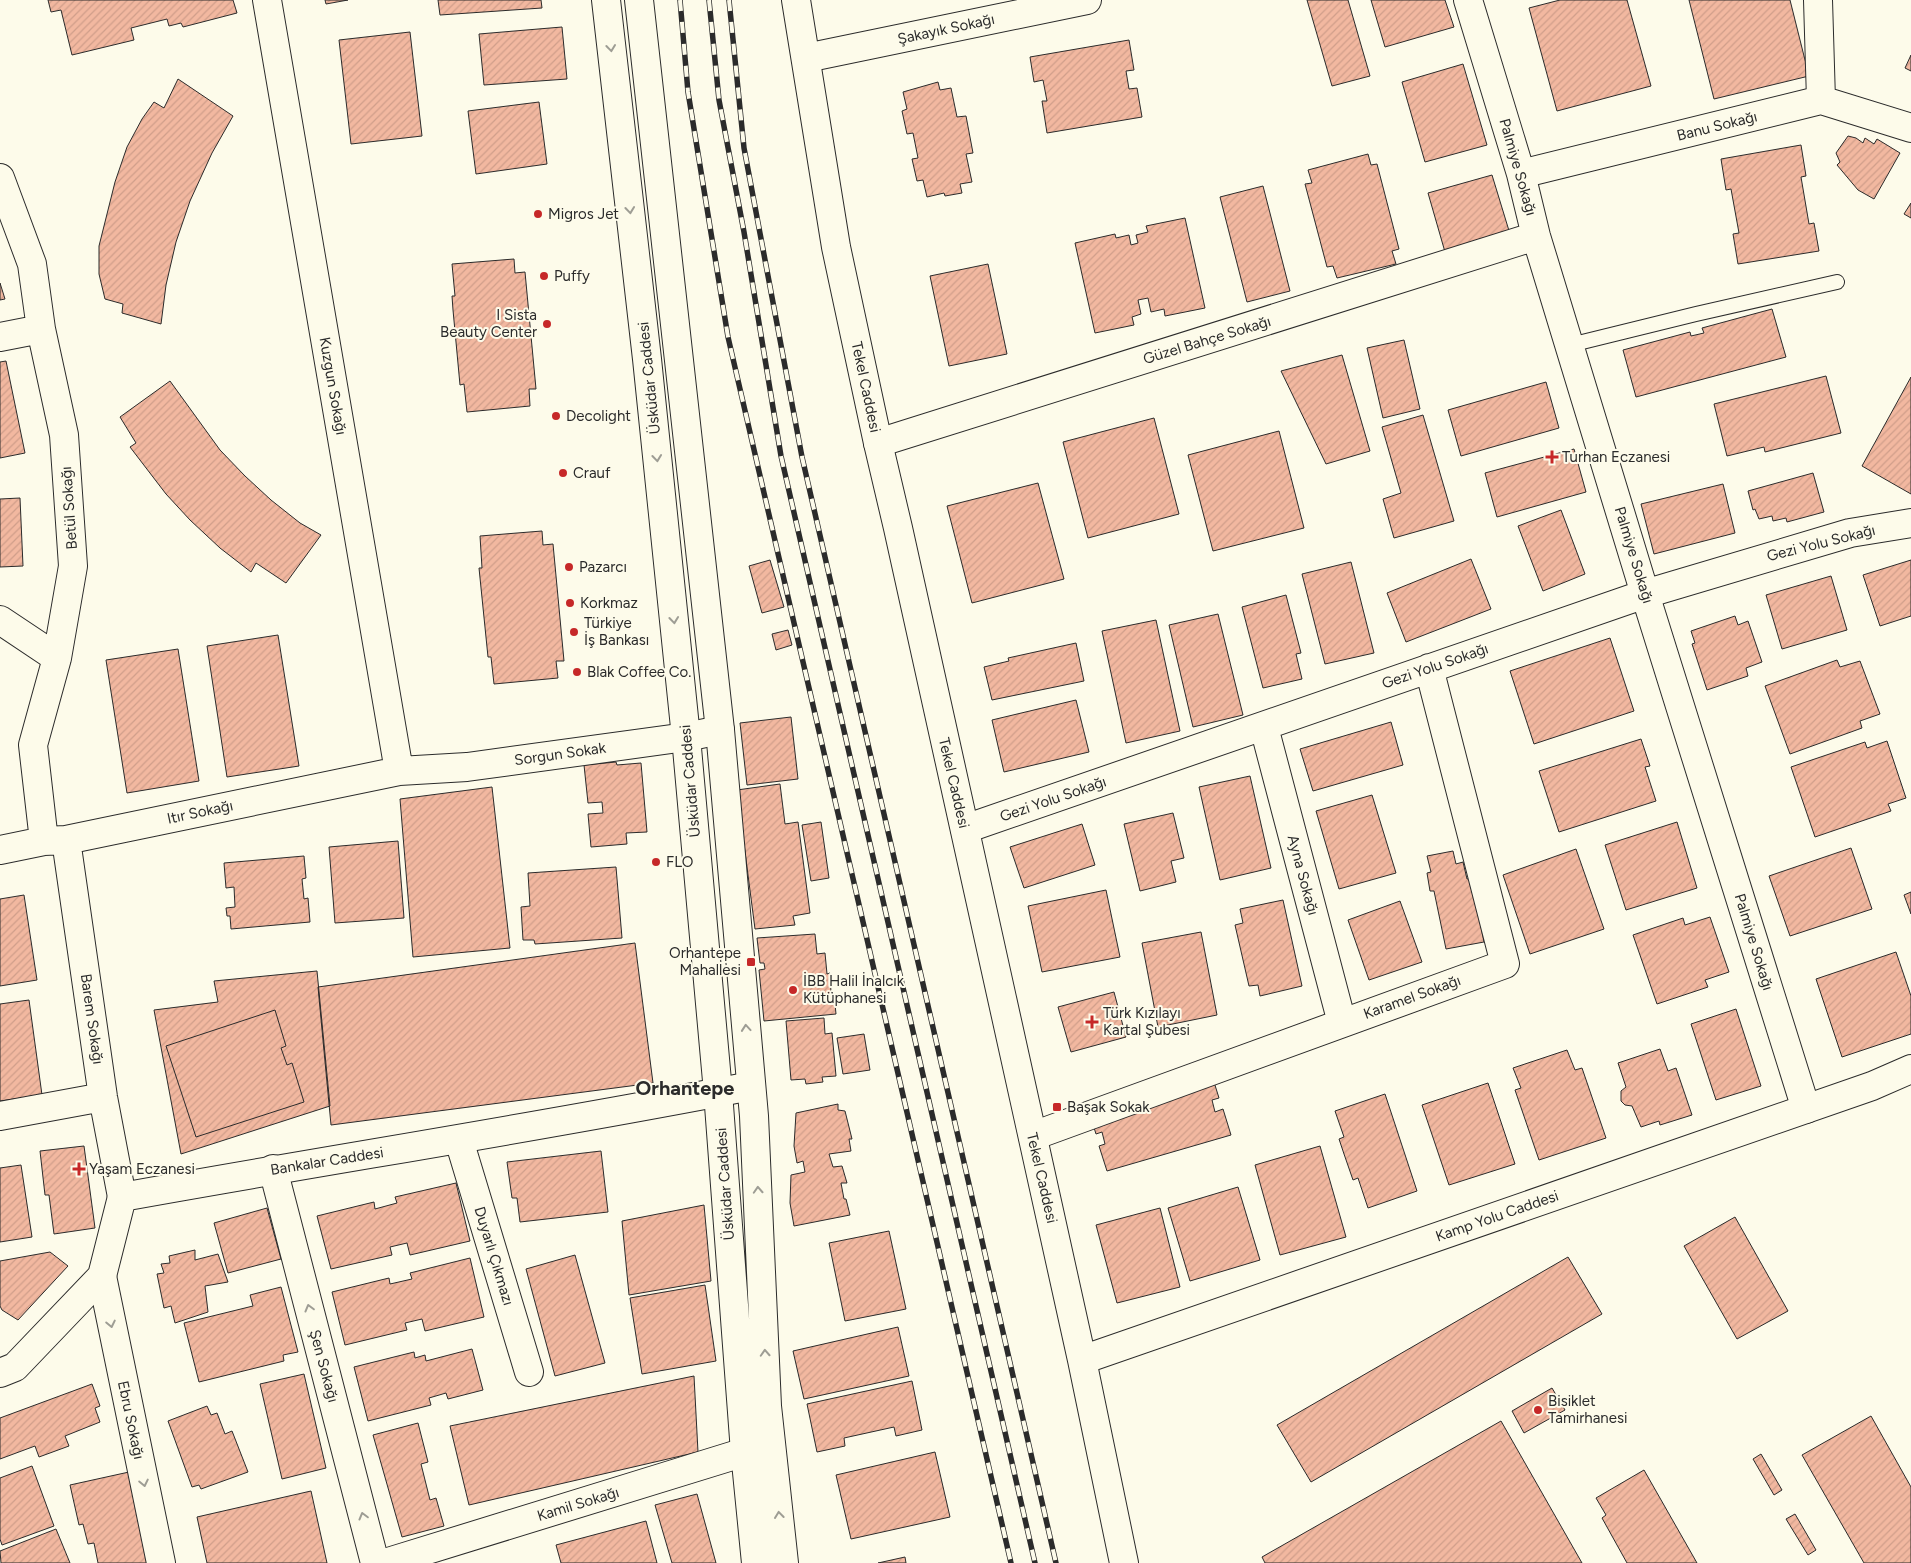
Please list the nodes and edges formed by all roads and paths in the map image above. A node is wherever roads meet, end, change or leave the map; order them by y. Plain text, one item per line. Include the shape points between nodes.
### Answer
1 (267, 0) edge
2 (606, 0) edge
3 (639, 0) edge
4 (796, 0) edge
5 (1087, 0) edge
6 (1468, 0) edge
7 (1818, 0) edge
8 (806, 58) junction
9 (1821, 100) junction
10 (1911, 128) edge
11 (1521, 174) junction
12 (0, 178) edge
13 (1536, 236) junction
14 (1837, 282) dead end
15 (41, 329) junction
16 (0, 337) edge
17 (1570, 345) junction
18 (878, 443) junction
19 (1911, 523) edge
20 (1646, 594) junction
21 (0, 620) edge
22 (58, 658) junction
23 (1429, 668) junction
24 (1264, 727) junction
25 (720, 730) junction
26 (686, 737) junction
27 (399, 771) junction
28 (965, 829) junction
29 (55, 841) junction
30 (0, 850) edge
31 (1342, 1023) junction
32 (1911, 1069) edge
33 (751, 1086) junction
34 (718, 1092) junction
35 (103, 1096) junction
36 (1806, 1109) junction
37 (0, 1116) edge
38 (1033, 1136) junction
39 (459, 1140) junction
40 (273, 1170) junction
41 (122, 1197) junction
42 (102, 1276) junction
43 (1082, 1360) junction
44 (529, 1372) dead end
45 (0, 1373) edge
46 (758, 1450) junction
47 (161, 1563) edge
48 (375, 1563) edge
49 (385, 1563) edge
50 (756, 1563) edge
51 (784, 1563) edge
52 (1124, 1563) edge

1 - 27 street, Kuzgun Sokağı
2 -> 26 street, Üsküdar Caddesi
3 - 25 street, Üsküdar Caddesi
4 - 8 street, Tekel Caddesi
5 - 8 street, Şakayık Sokağı
6 - 11 street, Palmiye Sokağı
7 - 9 street
8 - 18 street, Tekel Caddesi via 836,248
9 - 10 street
9 - 11 street, Banu Sokağı
11 - 13 street, Palmiye Sokağı
12 - 15 street, Betül Sokağı via 32,264
13 - 17 street, Palmiye Sokağı
13 - 18 street, Güzel Bahçe Sokağı
14 - 17 lane
15 - 16 street
15 - 22 street, Betül Sokağı via 64,435 73,566
17 - 20 street, Palmiye Sokağı
18 - 28 street, Tekel Caddesi
19 - 20 street, Gezi Yolu Sokağı via 1850,533
20 - 23 street, Gezi Yolu Sokağı
20 - 36 street, Palmiye Sokağı
21 - 22 street
22 - 29 street, Betül Sokağı via 33,745
23 - 24 street, Gezi Yolu Sokağı
23 - 31 street, Karamel Sokağı via 1505,964
24 - 28 street, Gezi Yolu Sokağı
24 - 31 street, Ayna Sokağı
25 - 26 street, Sorgun Sokak
33 -> 25 street, Üsküdar Caddesi
26 - 27 street, Sorgun Sokak via 467,766
26 - 34 street, Üsküdar Caddesi
27 - 29 street, Itır Sokağı
28 - 38 street, Tekel Caddesi
29 - 30 street, Itır Sokağı
29 - 35 street, Barem Sokağı
31 - 38 street, Karamel Sokağı
32 - 36 street, Kamp Yolu Caddesi
33 - 34 street, Bankalar Caddesi
46 -> 33 street, Üsküdar Caddesi
34 - 39 street, Bankalar Caddesi
34 - 46 street, Üsküdar Caddesi
35 - 37 street
35 - 41 street, Barem Sokağı
36 - 43 street, Kamp Yolu Caddesi
38 - 43 street, Tekel Caddesi
39 - 40 street, Bankalar Caddesi
39 - 44 street, Duyarlı Çıkmazı
40 - 41 street, Bankalar Caddesi
48 -> 40 street, Şen Sokağı
41 - 42 street
42 - 45 street via 15,1367
42 -> 47 street, Ebru Sokağı
43 - 52 street, Tekel Caddesi
46 - 49 street, Kamil Sokağı
46 - 50 street, Üsküdar Caddesi
51 -> 46 street, Üsküdar Caddesi

